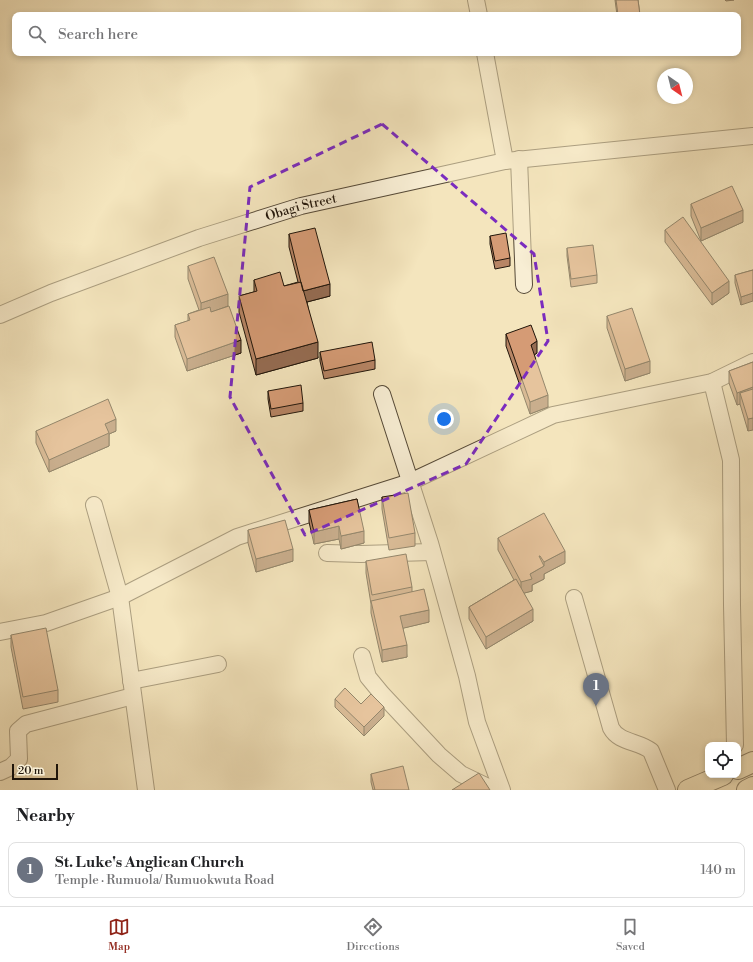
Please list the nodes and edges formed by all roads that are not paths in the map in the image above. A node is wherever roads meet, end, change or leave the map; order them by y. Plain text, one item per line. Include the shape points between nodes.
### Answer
1 (476, 0) edge
2 (478, 12) edge
3 (487, 56) edge
4 (753, 136) edge
5 (512, 160) junction
6 (524, 285) dead end
7 (0, 315) edge
8 (753, 362) edge
9 (712, 382) junction
10 (382, 394) dead end
11 (410, 482) junction
12 (94, 505) dead end
13 (432, 552) junction
14 (327, 553) dead end
15 (120, 596) junction
16 (574, 598) dead end
17 (0, 632) edge
18 (362, 656) dead end
19 (218, 664) dead end
20 (132, 688) junction
21 (735, 742) edge
22 (753, 762) edge
23 (741, 767) edge
24 (0, 772) edge
25 (716, 778) edge
26 (753, 787) edge
27 (146, 790) edge
28 (495, 790) edge
29 (502, 790) edge
30 (667, 790) edge
31 (688, 790) edge
32 (747, 790) edge

1 - 2 street
3 - 5 street
4 - 5 street, Obagi Street
5 - 6 street
5 - 7 street, Obagi Street via 301,206 199,238 50,293
8 - 9 street
9 - 11 street via 552,415
9 - 21 street via 731,460
10 - 11 street
11 - 13 street
11 - 15 street via 237,537
12 - 15 street
13 - 14 street
13 - 29 street via 467,676 477,722
15 - 17 street via 46,623
15 - 20 street
16 - 30 street via 611,728 618,737 651,751
18 - 28 street via 368,677 439,755 461,774
19 - 20 street
20 - 24 street via 26,724 18,732 19,759 11,768
20 - 27 street
22 - 23 main road
25 - 31 main road
26 - 32 main road

